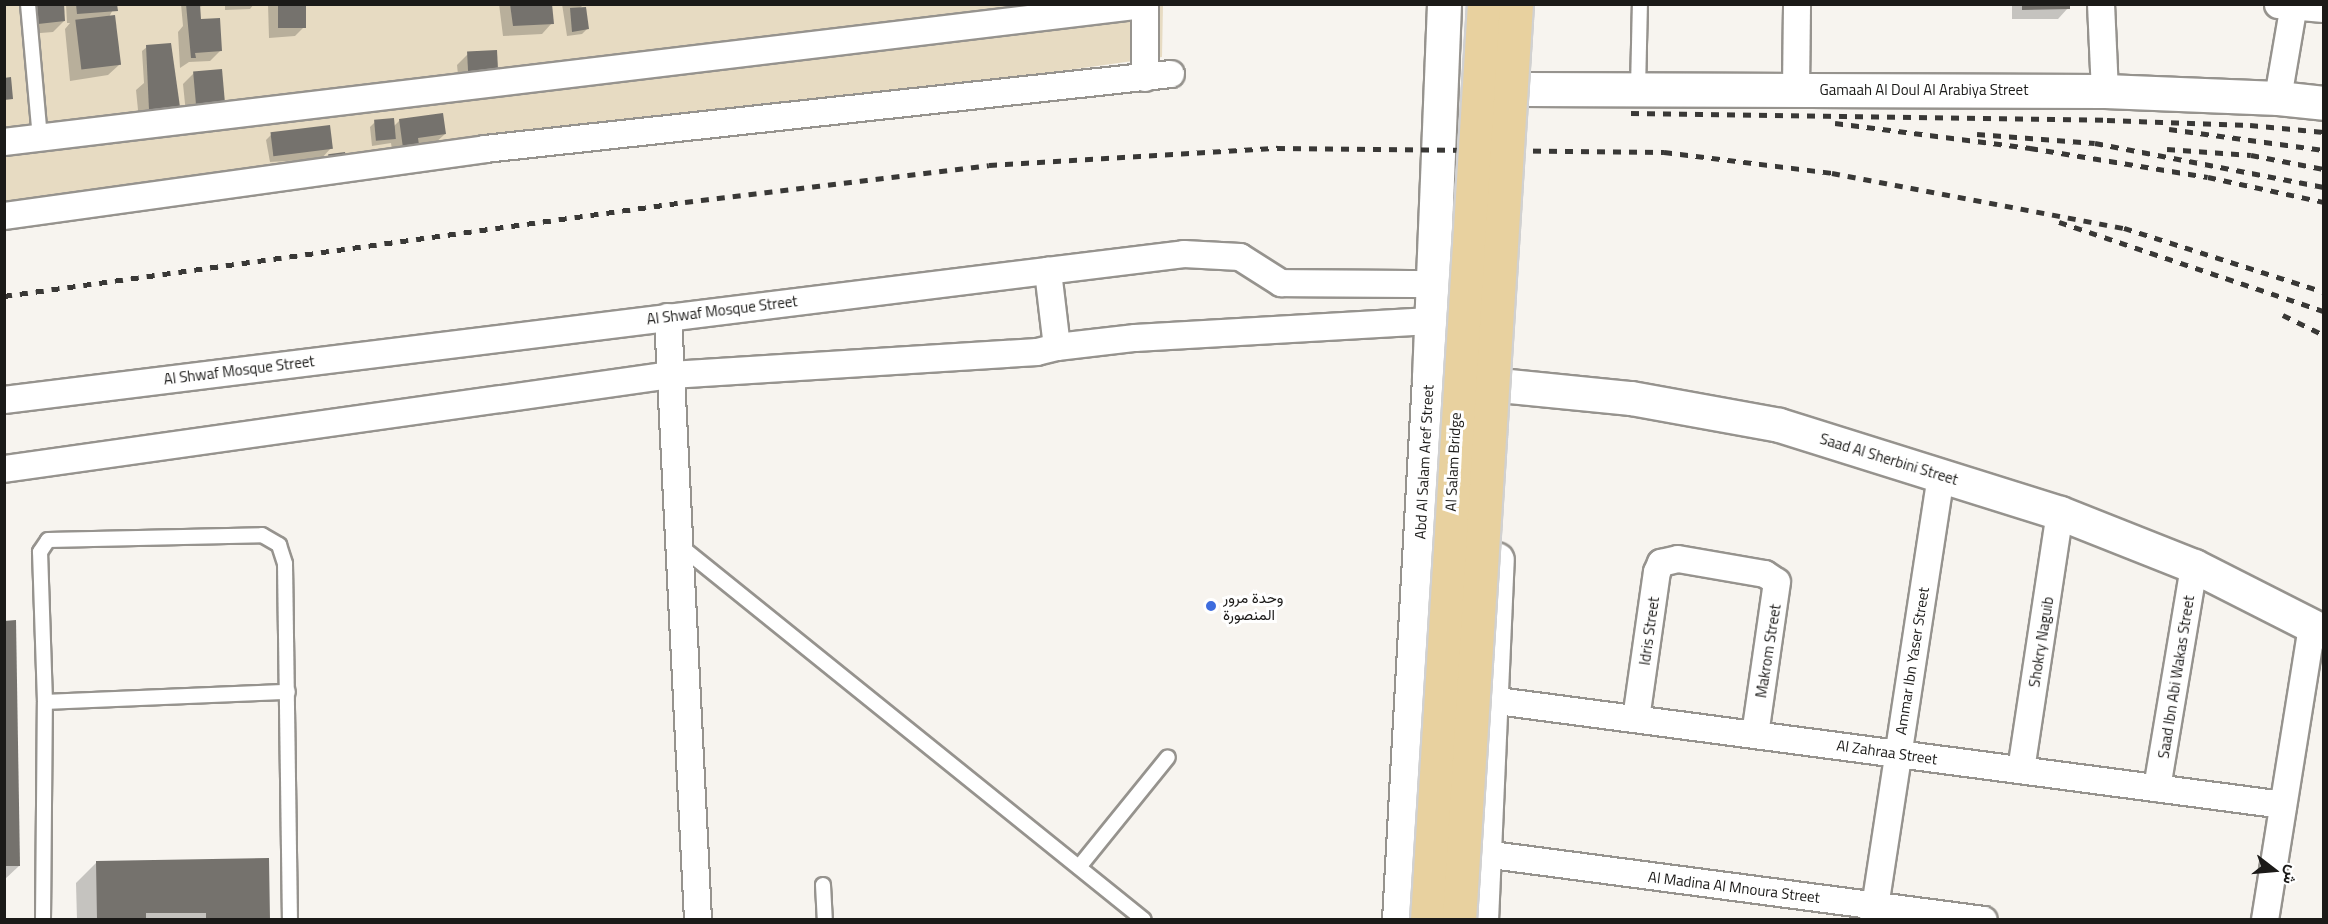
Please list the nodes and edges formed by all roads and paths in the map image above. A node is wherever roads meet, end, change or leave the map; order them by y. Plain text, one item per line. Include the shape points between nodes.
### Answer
1 (27, 4) edge
2 (1484, 4) edge
3 (1641, 4) edge
4 (1797, 4) edge
5 (2101, 4) edge
6 (2278, 4) edge
7 (1145, 5) edge
8 (2294, 5) edge
9 (1525, 6) edge
10 (1444, 7) edge
11 (2324, 9) edge
12 (1171, 74) dead end
13 (1145, 78) junction
14 (1524, 89) junction
15 (1638, 89) junction
16 (1796, 89) junction
17 (2105, 91) junction
18 (2278, 98) junction
19 (2324, 103) edge
20 (40, 138) junction
21 (4, 142) edge
22 (4, 216) edge
23 (1048, 271) junction
24 (1433, 284) junction
25 (668, 317) junction
26 (1431, 321) junction
27 (1057, 347) junction
28 (671, 375) junction
29 (1429, 378) junction
30 (1506, 383) junction
31 (4, 400) edge
32 (4, 469) edge
33 (1941, 474) junction
34 (2060, 513) junction
35 (679, 545) junction
36 (1678, 559) joint
37 (2194, 566) junction
38 (2318, 628) edge
39 (288, 692) junction
40 (1490, 700) junction
41 (45, 702) junction
42 (1636, 718) junction
43 (1755, 734) junction
44 (1898, 753) junction
45 (1168, 757) dead end
46 (2021, 770) junction
47 (2157, 788) junction
48 (2283, 805) junction
49 (1484, 854) junction
50 (1079, 867) junction
51 (823, 885) dead end
52 (1874, 912) edge
53 (43, 920) edge
54 (290, 920) edge
55 (698, 920) edge
56 (825, 920) edge
57 (1144, 920) edge
58 (1399, 920) edge
59 (1427, 920) edge
60 (1460, 920) edge
61 (1481, 920) edge
62 (1984, 920) edge
63 (2265, 920) edge

1 - 20 lane
2 - 59 main road, Al Salam Bridge, bridge
3 - 15 lane
4 - 16 street
5 - 17 street
6 - 8 street
7 - 13 street
7 - 20 street
8 - 11 street
8 - 18 street
9 - 10 main road
9 - 14 main road
9 - 60 main road, bridge via 1469,718
10 - 24 main road, Abd Al Salam Aref Street
12 - 13 street
13 - 22 street via 485,149
14 - 15 main road, Gamaah Al Doul Al Arabiya Street
14 - 30 main road
15 - 16 main road, Gamaah Al Doul Al Arabiya Street
16 - 17 main road, Gamaah Al Doul Al Arabiya Street
17 - 18 main road, Gamaah Al Doul Al Arabiya Street
18 - 19 main road, Gamaah Al Doul Al Arabiya Street
20 - 21 street
23 - 24 street, Al Shwaf Mosque Street via 1211,254 1240,257 1281,282
23 - 25 street, Al Shwaf Mosque Street
23 - 27 street
24 - 26 main road, Abd Al Salam Aref Street
25 - 28 street
25 - 31 street, Al Shwaf Mosque Street
26 - 27 street via 1135,338
26 - 29 main road, Abd Al Salam Aref Street
27 - 28 street via 1037,352
28 - 32 street
28 - 35 street
29 - 30 main road, Saad Al Sherbini Street
29 - 58 main road, Abd Al Salam Aref Street
30 - 33 main road, Saad Al Sherbini Street via 1631,398 1779,425
30 - 40 main road
33 - 34 main road, Saad Al Sherbini Street
33 - 44 street, Ammar Ibn Yaser Street
34 - 37 main road, Saad Al Sherbini Street
34 - 46 street, Shokry Naguib
35 - 50 lane
35 - 55 street
36 - 42 street, Idris Street via 1661,563 1657,572
36 - 43 street, Makrom Street via 1765,574 1777,582
37 - 38 main road, Saad Al Sherbini Street
37 - 47 street, Saad Ibn Abi Wakas Street
38 - 48 street
39 - 41 lane
39 - 41 lane via 285,564 279,545 262,536 48,540 40,552
39 - 54 lane
40 - 42 street, Al Zahraa Street
40 - 49 main road
41 - 53 lane
42 - 43 street, Al Zahraa Street
43 - 44 street, Al Zahraa Street
44 - 46 street, Al Zahraa Street
44 - 52 street, Ammar Ibn Yaser Street
45 - 50 lane
46 - 47 street, Al Zahraa Street
47 - 48 street, Al Zahraa Street
48 - 63 street
49 - 52 street, Al Madina Al Mnoura Street
49 - 61 main road
50 - 57 lane
51 - 56 lane
52 - 62 street, Al Madina Al Mnoura Street

